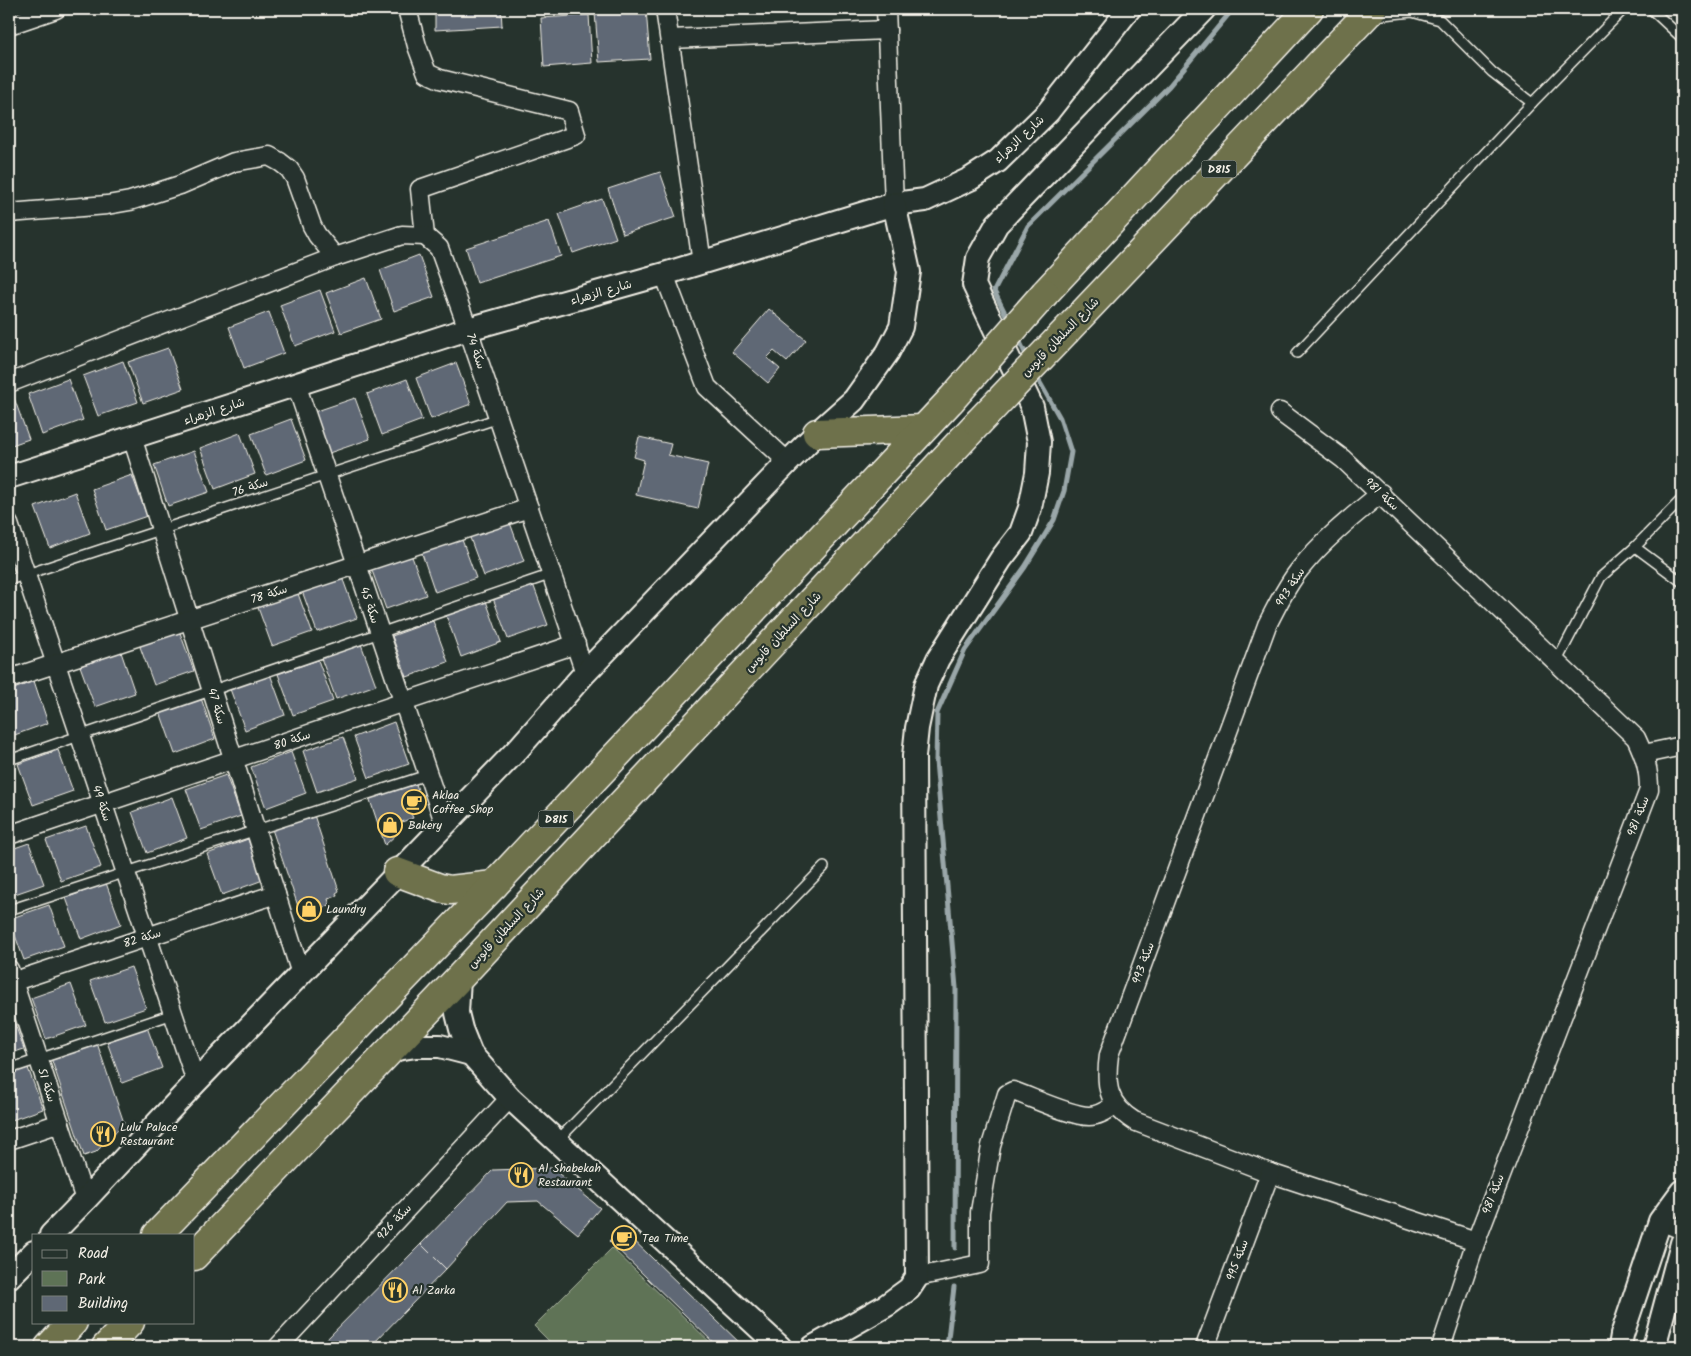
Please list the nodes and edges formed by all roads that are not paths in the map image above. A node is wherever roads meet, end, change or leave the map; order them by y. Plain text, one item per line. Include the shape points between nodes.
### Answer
1 (56, 9) edge
2 (407, 9) edge
3 (666, 9) edge
4 (886, 9) edge
5 (1129, 9) edge
6 (1204, 9) edge
7 (1309, 9) edge
8 (1624, 9) edge
9 (1650, 9) edge
10 (1368, 12) edge
11 (9, 25) edge
12 (887, 30) junction
13 (1682, 38) edge
14 (670, 39) junction
15 (1532, 104) junction
16 (894, 204) junction
17 (9, 212) edge
18 (425, 236) junction
19 (335, 257) junction
20 (702, 263) junction
21 (664, 274) junction
22 (468, 329) junction
23 (1297, 354) dead end
24 (9, 383) edge
25 (296, 384) junction
26 (1280, 412) dead end
27 (499, 418) junction
28 (923, 429) junction
29 (817, 433) junction
30 (132, 437) junction
31 (788, 462) junction
32 (326, 475) junction
33 (9, 477) edge
34 (1380, 493) junction
35 (1682, 498) edge
36 (530, 508) junction
37 (9, 524) edge
38 (161, 529) junction
39 (1635, 547) junction
40 (357, 565) junction
41 (26, 574) junction
42 (552, 574) junction
43 (9, 580) edge
44 (1682, 582) edge
45 (190, 620) junction
46 (380, 633) junction
47 (576, 644) junction
48 (1557, 661) junction
49 (56, 664) junction
50 (585, 673) junction
51 (9, 679) edge
52 (212, 690) junction
53 (403, 702) junction
54 (80, 736) junction
55 (1682, 746) edge
56 (1644, 754) junction
57 (234, 759) junction
58 (9, 760) edge
59 (427, 775) junction
60 (102, 803) junction
61 (445, 825) junction
62 (256, 830) junction
63 (9, 835) edge
64 (824, 867) dead end
65 (126, 872) junction
66 (397, 872) junction
67 (494, 885) junction
68 (276, 894) junction
69 (9, 910) edge
70 (147, 937) junction
71 (301, 974) junction
72 (10, 978) edge
73 (459, 978) junction
74 (173, 1014) junction
75 (391, 1050) junction
76 (471, 1054) junction
77 (38, 1059) junction
78 (9, 1069) edge
79 (196, 1082) junction
80 (510, 1098) junction
81 (1115, 1105) junction
82 (60, 1122) junction
83 (9, 1140) edge
84 (557, 1141) junction
85 (1270, 1173) junction
86 (1682, 1191) edge
87 (85, 1200) junction
88 (1660, 1221) junction
89 (1682, 1230) edge
90 (52, 1234) edge
91 (158, 1234) edge
92 (1476, 1240) junction
93 (1682, 1243) edge
94 (32, 1254) edge
95 (195, 1255) edge
96 (9, 1277) edge
97 (917, 1277) junction
98 (71, 1324) edge
99 (128, 1324) edge
100 (49, 1347) edge
101 (106, 1347) edge
102 (278, 1347) edge
103 (780, 1347) edge
104 (813, 1347) edge
105 (1205, 1347) edge
106 (1441, 1347) edge
107 (1620, 1347) edge
108 (1654, 1347) edge

1 - 11 street
2 - 18 street via 428,73 440,79 569,111 576,135 420,188
3 - 14 street
4 - 12 street
5 - 16 street, شارع الزهراء via 1048,112 998,160 970,179 925,200
6 - 97 street via 997,224 978,258 974,285 1032,407 1038,442 1037,473 1021,533 938,659 926,685 917,728 914,756
7 - 28 highway, D815, bridge
8 - 15 lane
9 - 13 lane
10 - 15 lane via 1389,15 1412,12 1440,20 1492,72
10 - 73 highway, شارع السلطان قابوس / D815, bridge
12 - 14 street
12 - 16 street
14 - 20 street
15 - 23 lane
16 - 20 street, شارع الزهراء
16 - 29 street via 909,272 900,327 888,352 854,400
17 - 19 street via 130,201 180,185 234,162 269,156 289,169 295,178 312,226
18 - 19 street via 402,236
18 - 22 street, سكة 74 via 439,248
19 - 24 street
20 - 21 street, شارع الزهراء
21 - 22 street, شارع الزهراء
21 - 31 street via 707,387
22 - 25 street, شارع الزهراء
22 - 27 street, سكة 74
25 - 30 street, شارع الزهراء
25 - 32 street, سكة 45
26 - 34 street, سكة 981 via 1343,459
27 - 32 lane, سكة 76
27 - 36 street, سكة 74
28 - 29 highway
28 - 67 highway, D815
29 - 31 street
30 - 33 street, شارع الزهراء
30 - 38 street, سكة 47
31 - 50 street
32 - 38 lane, سكة 76
32 - 40 street, سكة 45
34 - 48 street, سكة 981
34 - 81 street, سكة 993 via 1327,539 1300,569 1267,625 1109,1055 1106,1075
35 - 39 lane
36 - 40 street, سكة 78
36 - 42 street, سكة 74
37 - 41 street, سكة 49
38 - 41 lane, سكة 76
38 - 45 street, سكة 47
39 - 44 lane
39 - 48 lane via 1601,577
40 - 45 street, سكة 78
40 - 46 street, سكة 45
41 - 43 lane, سكة 76
41 - 49 street, سكة 49
42 - 46 lane
42 - 47 street, سكة 74
45 - 49 street, سكة 78
45 - 52 street, سكة 47
46 - 52 lane
46 - 53 street, سكة 45
47 - 50 street, سكة 74
47 - 53 street, سكة 80
48 - 56 street, سكة 981 via 1636,738
49 - 51 street, سكة 78
49 - 54 street, سكة 49
50 - 61 street
52 - 54 lane
52 - 57 street, سكة 47
53 - 57 street, سكة 80
53 - 59 street, سكة 45
54 - 58 lane
54 - 60 street, سكة 49
55 - 56 street
56 - 92 street, سكة 981 via 1649,790
57 - 60 street, سكة 80
57 - 62 street, سكة 47
59 - 61 street, سكة 45
59 - 62 lane
60 - 63 street, سكة 80
60 - 65 street, سكة 49
61 - 66 street
62 - 65 lane
62 - 68 street, سكة 47
64 - 84 lane
65 - 69 lane
65 - 70 street, سكة 49
66 - 67 highway via 450,890
66 - 71 street
67 - 91 highway, D815
68 - 70 street, سكة 82
68 - 71 street, سكة 47
70 - 72 street, سكة 82
70 - 74 street, سكة 49
71 - 79 street
72 - 77 street, سكة 51
73 - 75 highway, شارع السلطان قابوس / D815
73 - 76 street via 457,1013
74 - 77 lane
74 - 79 street, سكة 49
75 - 76 street via 440,1046
75 - 95 highway, شارع السلطان قابوس / D815
76 - 80 street
77 - 78 lane
77 - 82 street, سكة 51
79 - 87 street
80 - 84 street
80 - 102 street, سكة 926
81 - 85 street via 1134,1121
81 - 97 street via 1091,1116 1014,1091 1007,1094 991,1146 980,1212 980,1264
82 - 83 street
82 - 87 street, سكة 51
84 - 103 street
85 - 92 street
85 - 105 street, سكة 995
86 - 88 street
87 - 90 street
88 - 89 street
88 - 107 street
92 - 106 street, سكة 981
93 - 108 street
94 - 96 street
97 - 104 street via 909,1289 887,1304
98 - 100 highway
99 - 101 highway

